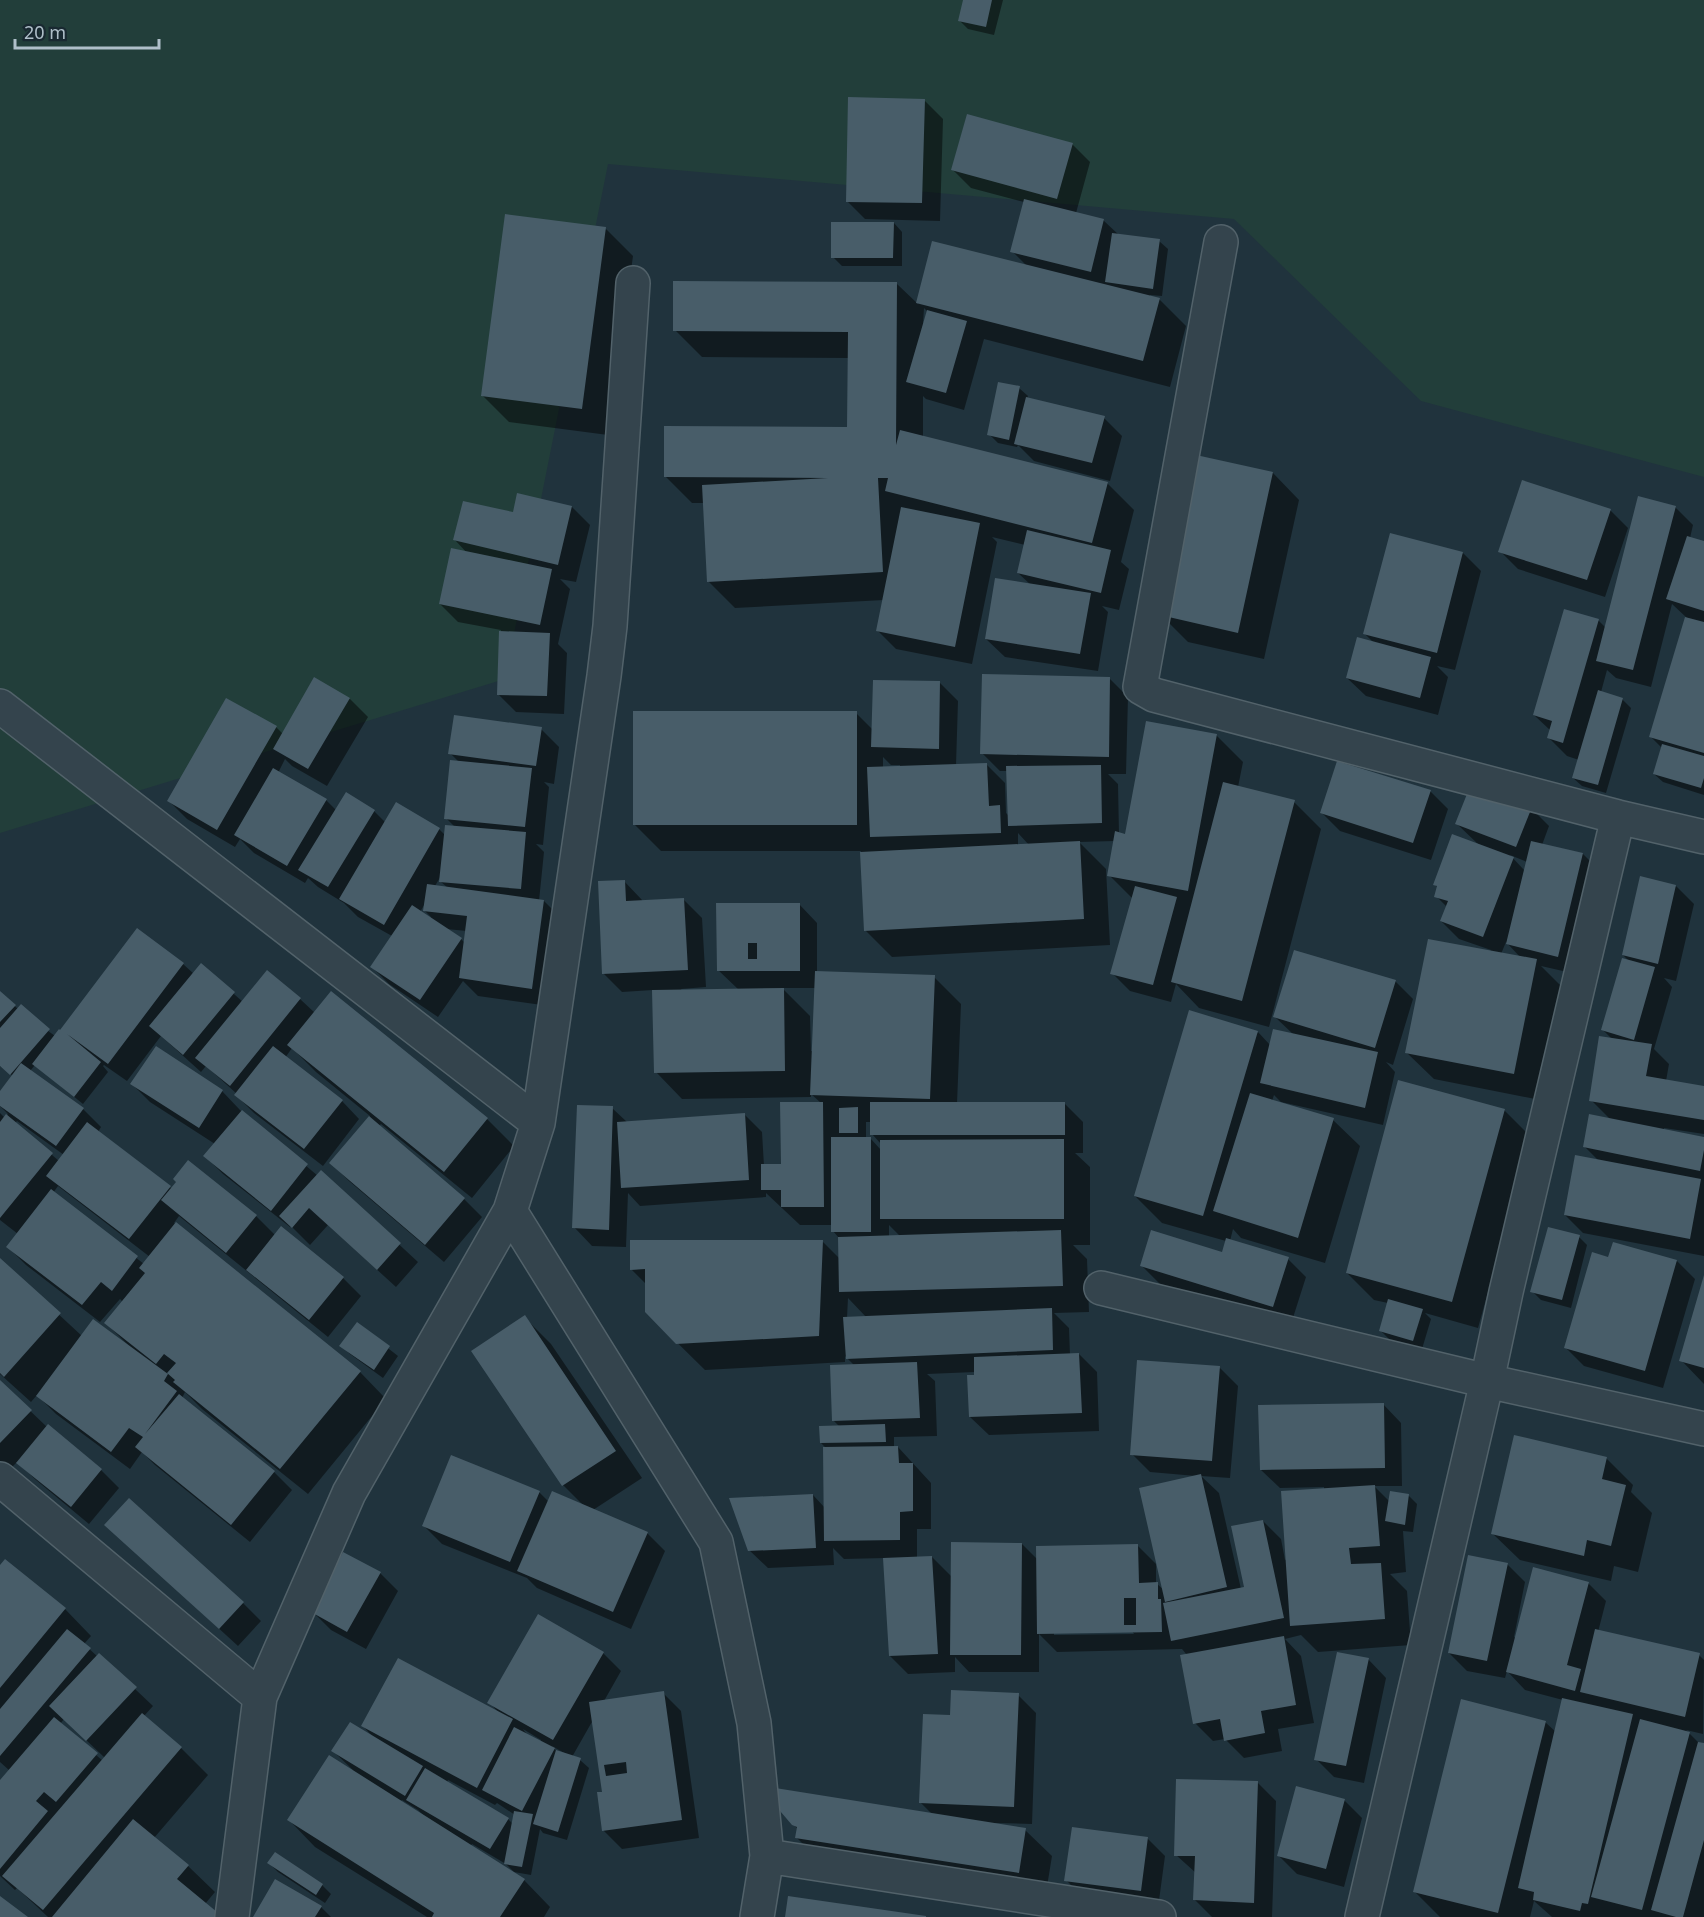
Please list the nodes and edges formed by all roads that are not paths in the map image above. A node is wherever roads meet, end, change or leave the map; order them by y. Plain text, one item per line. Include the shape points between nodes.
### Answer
1 (1221, 242) dead end
2 (633, 283) dead end
3 (0, 706) edge
4 (1618, 817) junction
5 (1704, 837) edge
6 (538, 1123) junction
7 (510, 1211) junction
8 (1101, 1288) dead end
9 (1487, 1382) junction
10 (1704, 1429) edge
11 (0, 1479) edge
12 (260, 1697) junction
13 (767, 1856) junction
14 (232, 1917) edge
15 (757, 1917) edge
16 (1159, 1917) edge
17 (1362, 1917) edge

1 - 4 street via 1140,687 1154,696
2 - 6 street via 604,676
3 - 6 street
4 - 5 street
4 - 9 street
6 - 7 street
7 - 12 street via 349,1493
7 - 13 street via 716,1542 754,1723
8 - 9 street
9 - 10 street
9 - 17 street
11 - 12 street
12 - 14 street
13 - 15 street
13 - 16 street

